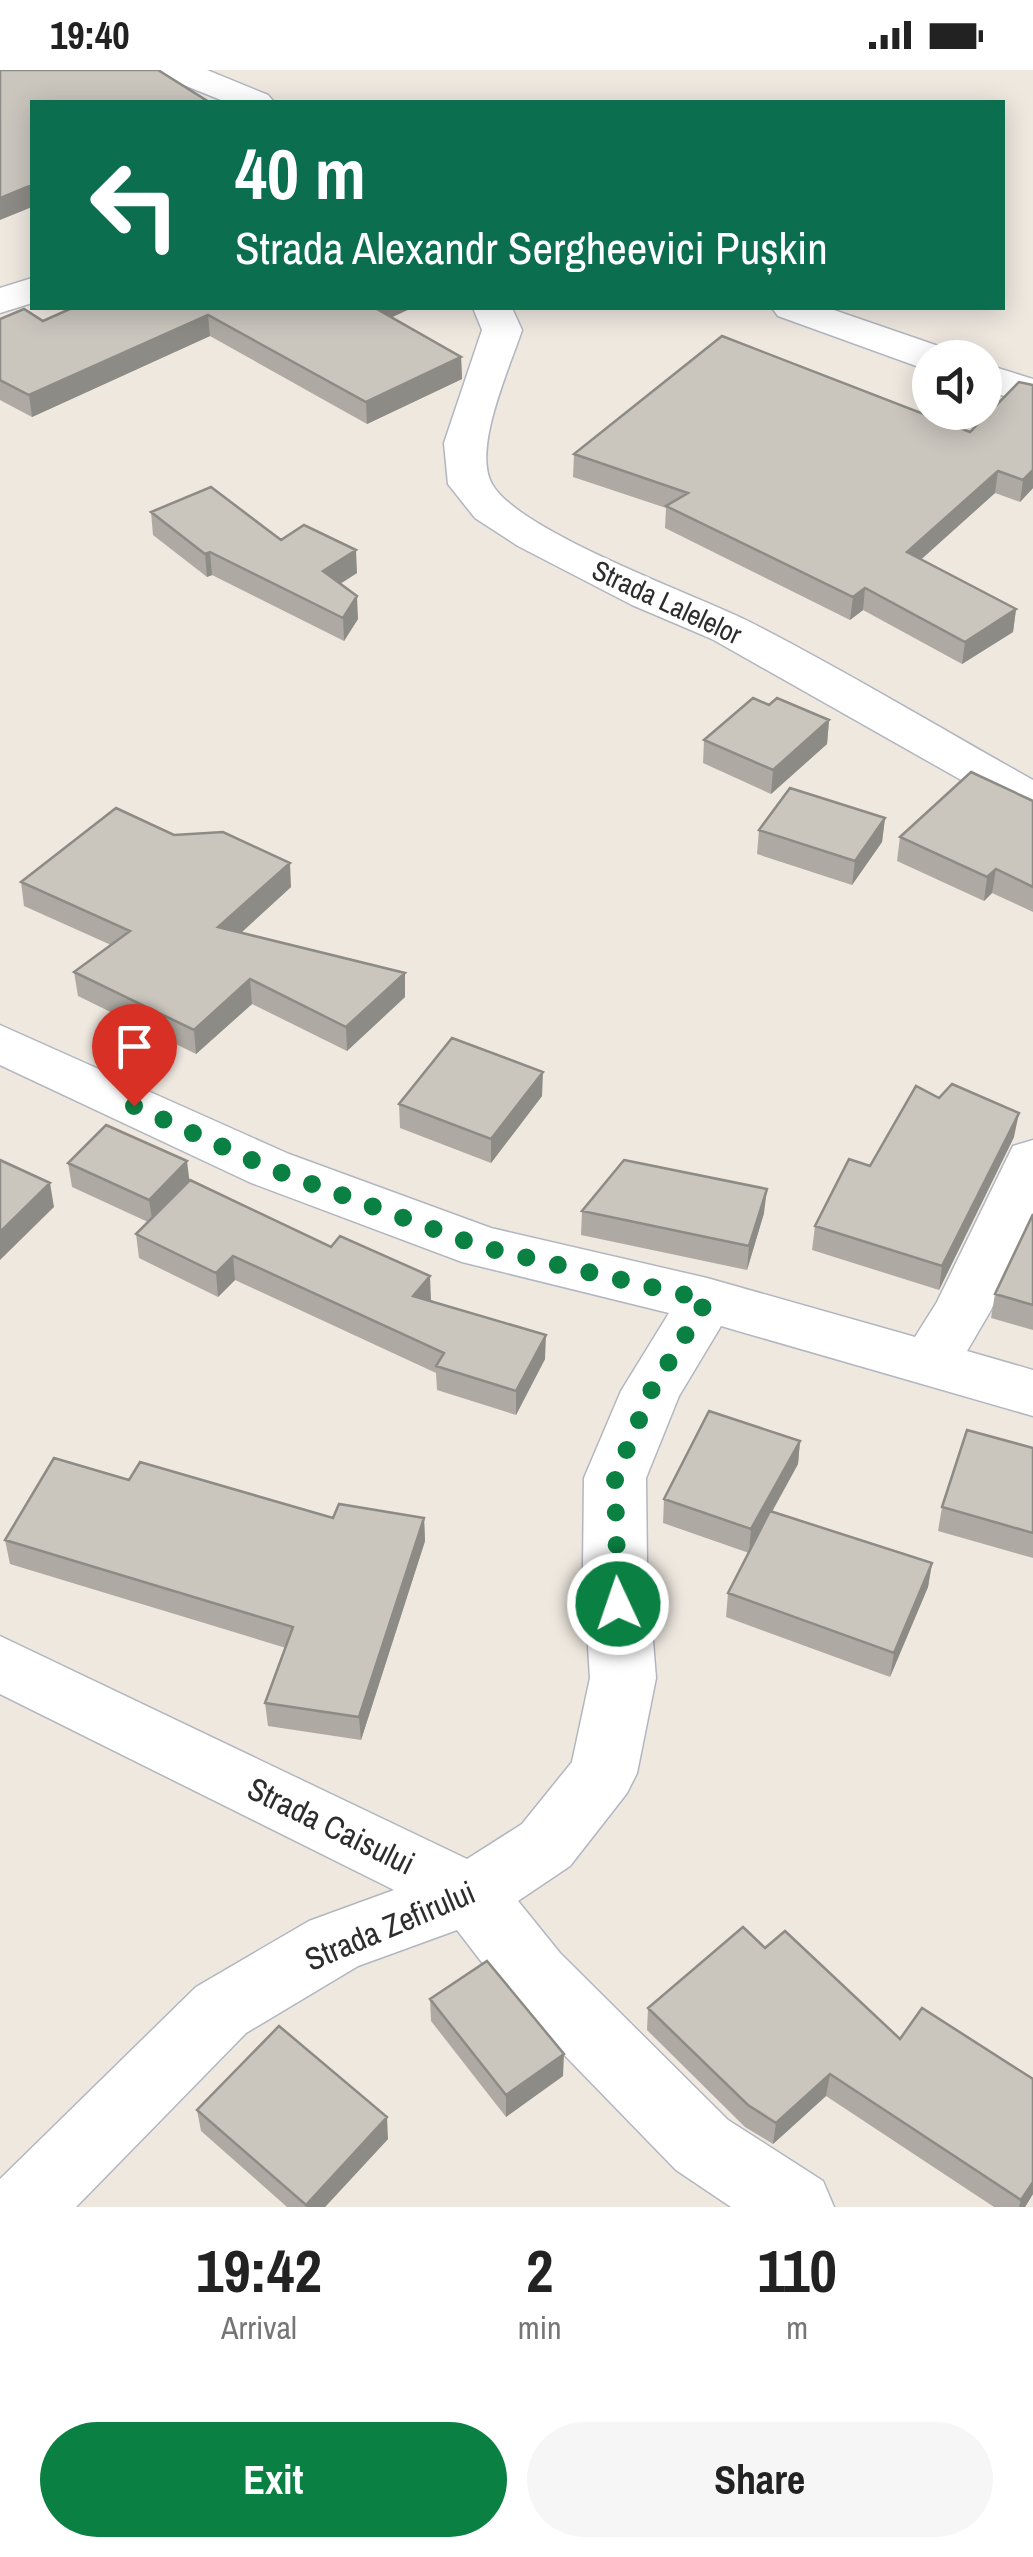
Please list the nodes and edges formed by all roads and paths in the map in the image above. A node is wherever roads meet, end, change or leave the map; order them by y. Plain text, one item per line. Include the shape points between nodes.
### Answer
1 (176, 70) edge
2 (251, 100) edge
3 (30, 291) edge
4 (0, 301) edge
5 (494, 310) edge
6 (798, 310) edge
7 (912, 351) edge
8 (1002, 382) edge
9 (1033, 393) edge
10 (1033, 800) edge
11 (0, 1043) edge
12 (1033, 1160) edge
13 (707, 1300) junction
14 (929, 1363) junction
15 (1033, 1393) edge
16 (0, 1663) edge
17 (471, 1894) junction
18 (24, 2207) edge
19 (796, 2207) edge

1 - 2 street
3 - 4 street
5 - 10 street, Strada Lalelelor via 502,330 464,442 469,484 490,510 648,596 728,628
6 - 7 street
8 - 9 street
11 - 13 street via 269,1168 482,1247
12 - 14 street via 962,1310
13 - 14 street
13 - 17 street, Strada Zefirului via 651,1391 615,1478 623,1678 603,1773 546,1846
14 - 15 street
16 - 17 street, Strada Caisului
17 - 18 street, Strada Zefirului via 334,1942 221,2010
17 - 19 street, Strada Caisului via 534,1976 702,2144

